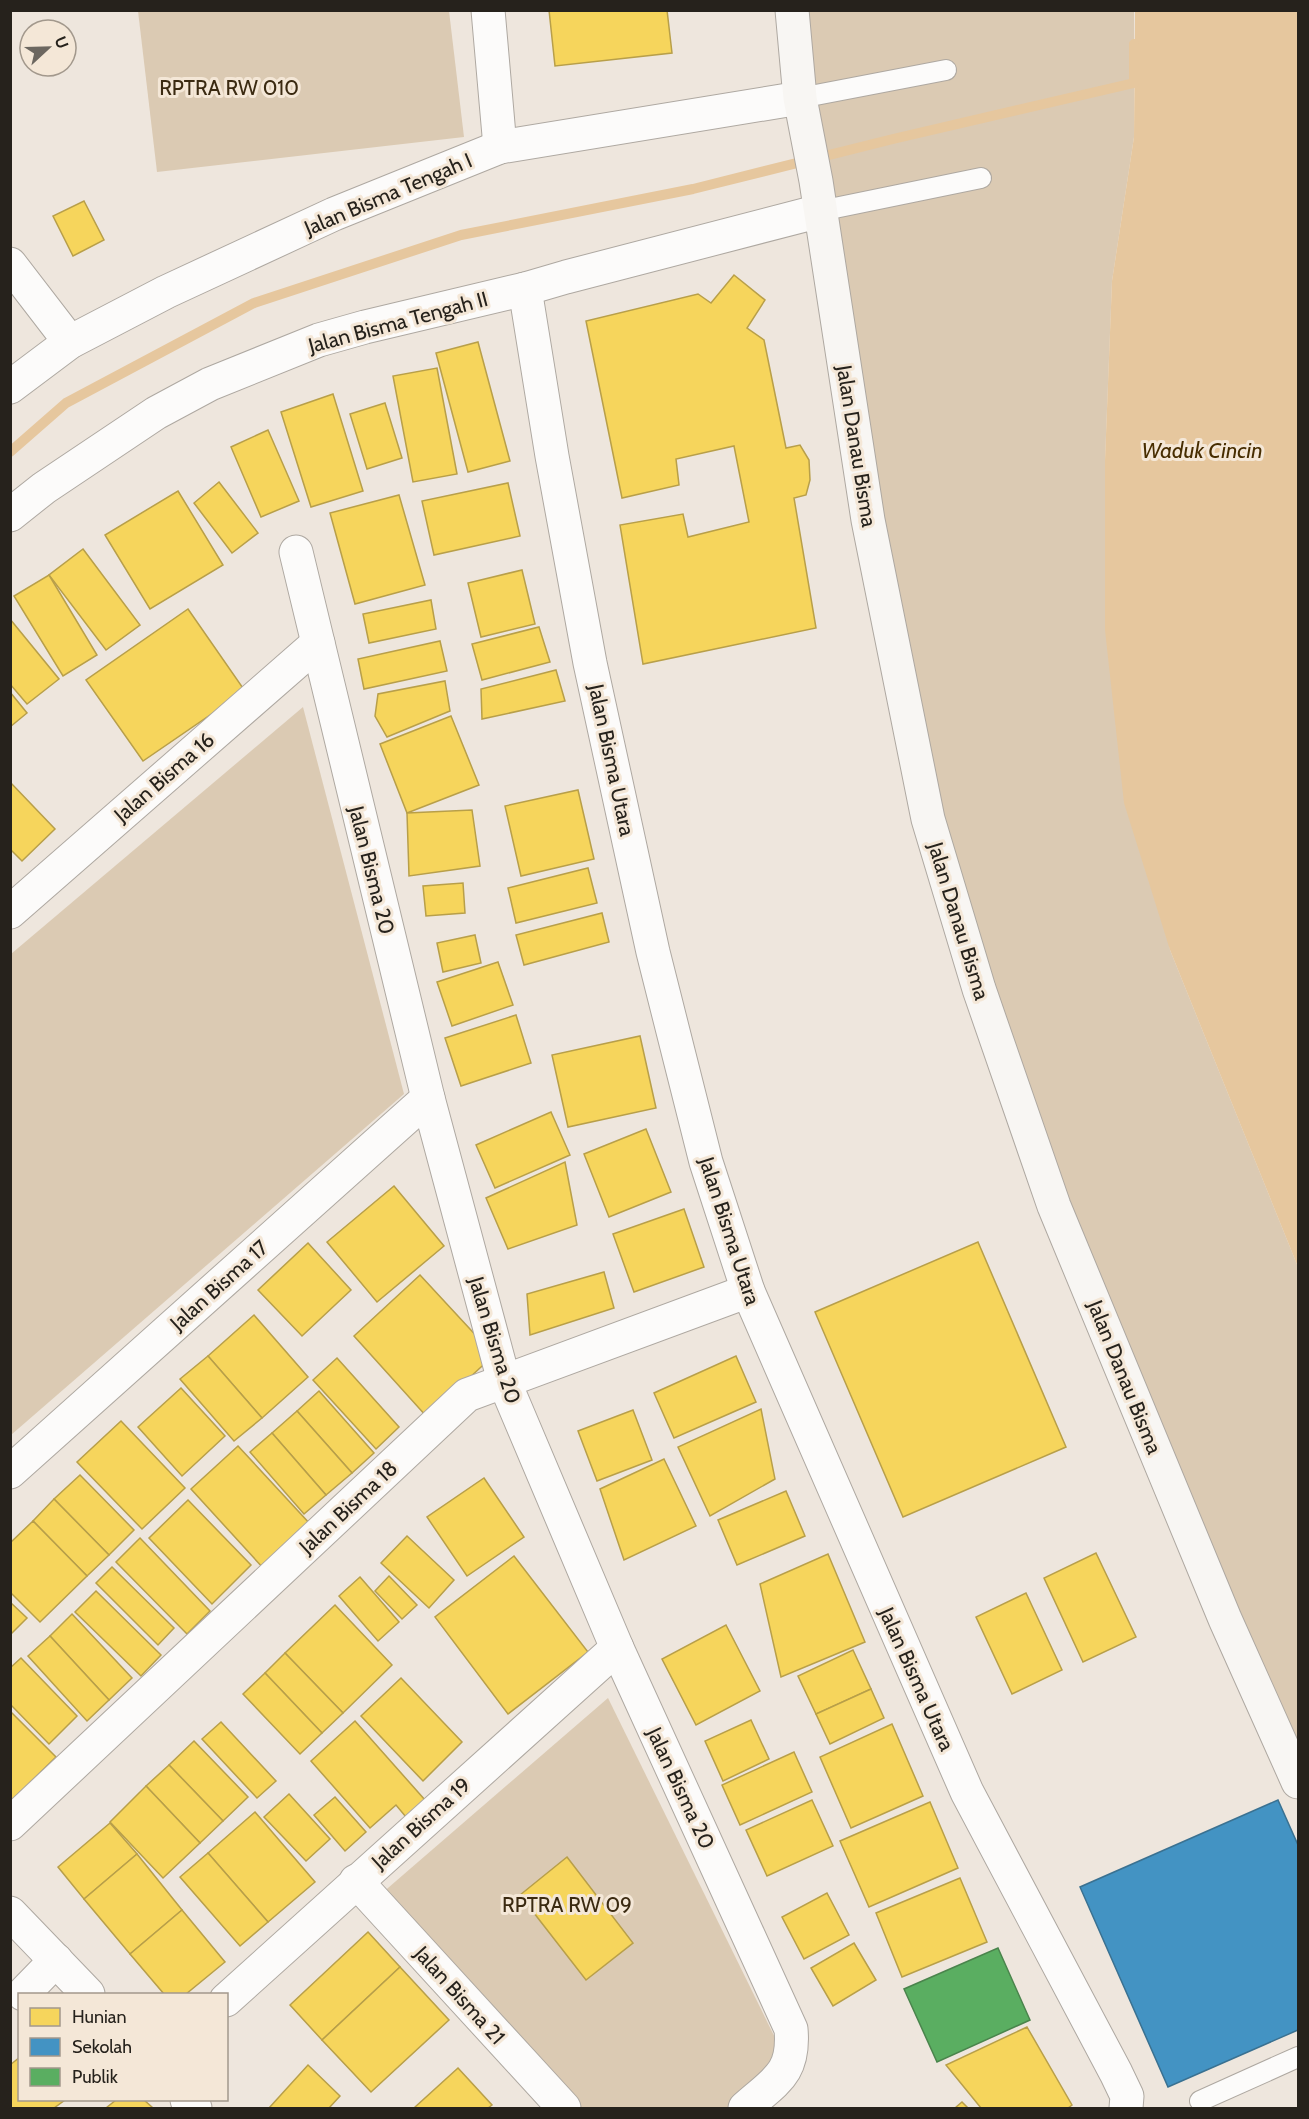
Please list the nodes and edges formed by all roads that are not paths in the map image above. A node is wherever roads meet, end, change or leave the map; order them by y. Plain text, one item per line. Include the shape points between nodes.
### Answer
1 (488, 10) edge
2 (792, 10) edge
3 (946, 70) dead end
4 (800, 98) junction
5 (500, 147) junction
6 (981, 178) dead end
7 (818, 196) junction
8 (10, 264) edge
9 (525, 289) junction
10 (70, 342) junction
11 (10, 387) edge
12 (10, 515) edge
13 (296, 552) dead end
14 (318, 643) junction
15 (10, 912) edge
16 (428, 1098) junction
17 (748, 1291) junction
18 (504, 1381) junction
19 (10, 1472) edge
20 (617, 1648) junction
21 (1299, 1782) edge
22 (10, 1824) edge
23 (356, 1881) junction
24 (10, 1912) edge
25 (56, 1960) junction
26 (25, 1993) edge
27 (86, 1993) edge
28 (228, 1998) edge
29 (1299, 2057) edge
30 (1200, 2101) dead end
31 (564, 2109) edge
32 (745, 2109) edge
33 (1126, 2109) edge

1 - 5 street
2 - 4 street, Jalan Danau Bisma
3 - 4 lane
4 - 5 street, Jalan Bisma Tengah I
4 - 7 street, Jalan Danau Bisma
5 - 10 street, Jalan Bisma Tengah I via 334,214 166,292
6 - 7 lane
7 - 9 street, Jalan Bisma Tengah II
7 - 21 street, Jalan Danau Bisma via 868,520 928,819 979,989 1054,1206 1225,1619
8 - 10 street
9 - 12 street, Jalan Bisma Tengah II via 319,340 210,384 156,413
9 - 17 street, Jalan Bisma Utara via 590,663 653,952 706,1162
10 - 11 street, Jalan Bisma Tengah I
13 - 14 street, Jalan Bisma 20
14 - 15 street, Jalan Bisma 16
14 - 16 street, Jalan Bisma 20
16 - 18 street, Jalan Bisma 20
16 - 19 street, Jalan Bisma 17
17 - 18 street, Jalan Bisma 18
17 - 33 street, Jalan Bisma Utara via 967,1792 1116,2073 1127,2096
18 - 20 street, Jalan Bisma 20
18 - 22 street, Jalan Bisma 18 via 467,1395
20 - 23 street, Jalan Bisma 19
20 - 32 street, Jalan Bisma 20 via 791,2029 793,2044 786,2070
23 - 28 street, Jalan Bisma 19
23 - 31 street, Jalan Bisma 21
24 - 25 street
25 - 26 street
25 - 27 street
29 - 30 lane

